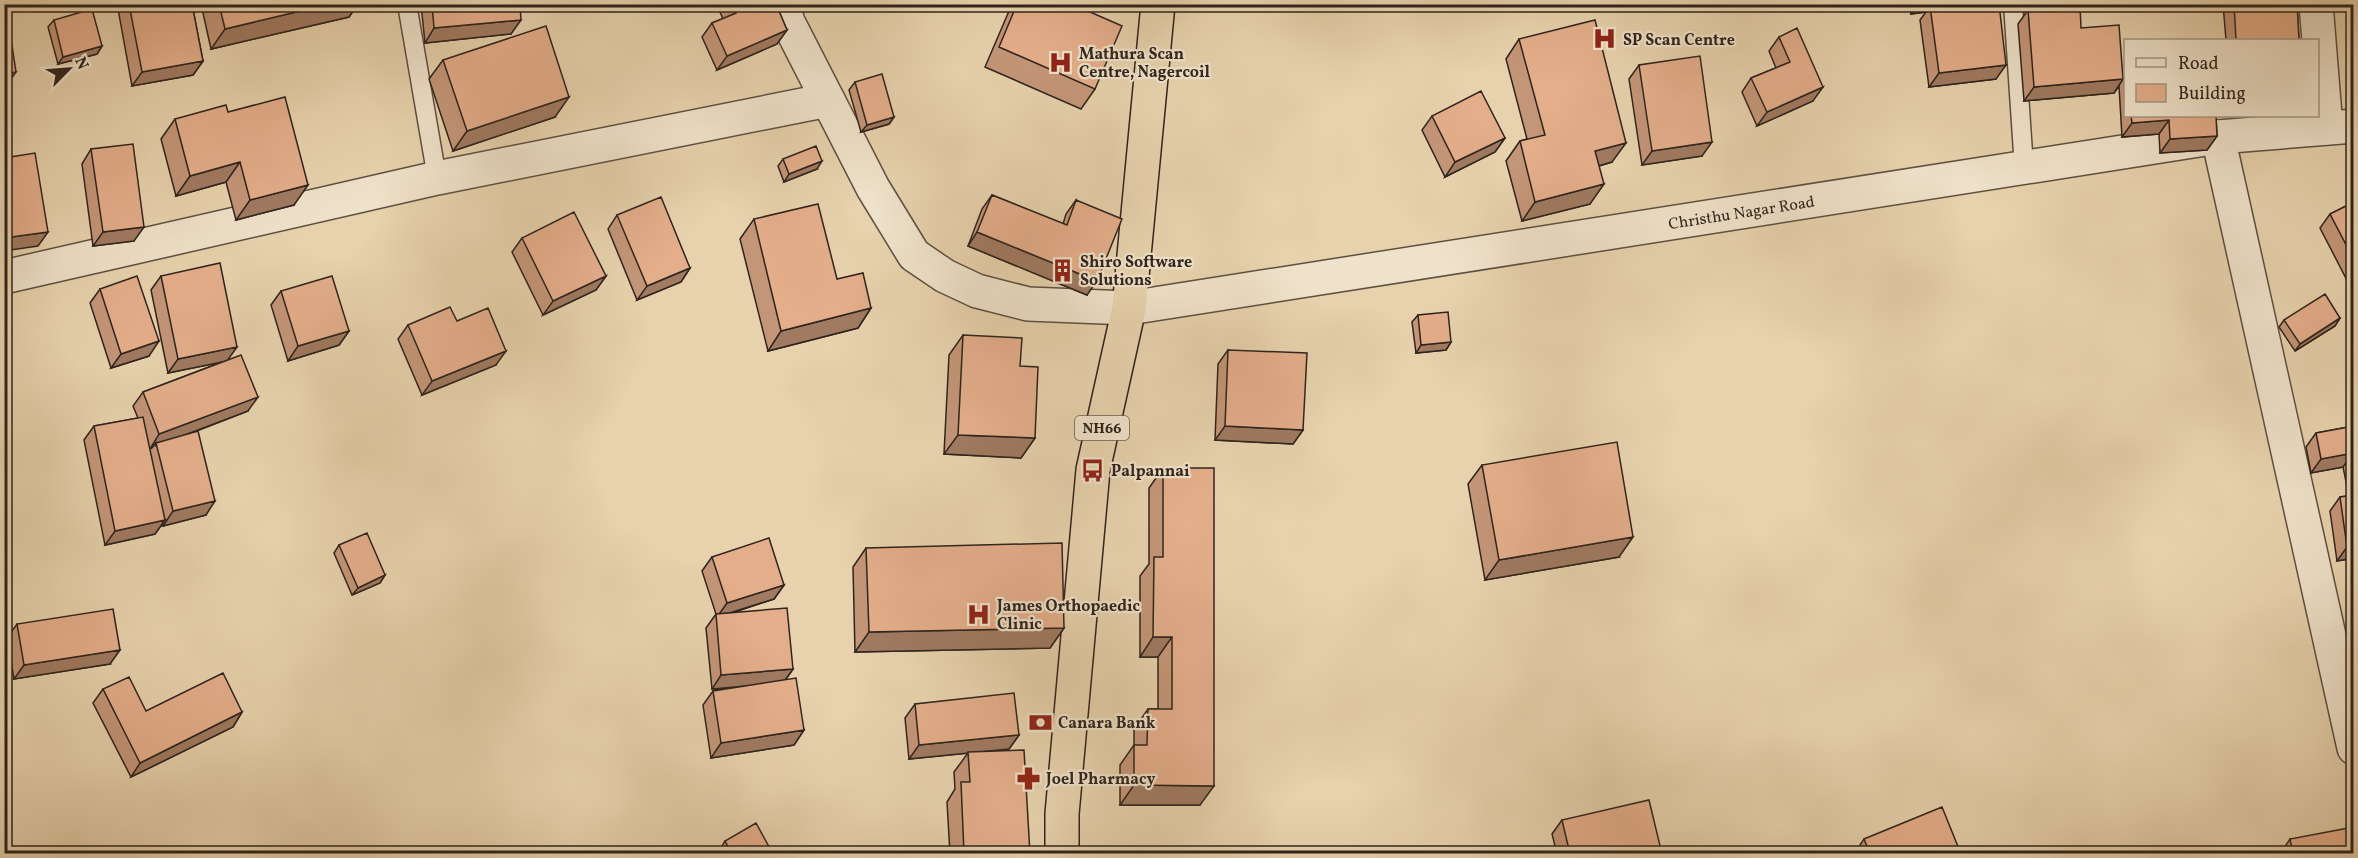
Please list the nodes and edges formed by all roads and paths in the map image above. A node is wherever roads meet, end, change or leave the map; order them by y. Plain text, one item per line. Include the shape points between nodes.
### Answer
1 (407, 4) edge
2 (783, 4) edge
3 (1158, 4) edge
4 (2013, 4) edge
5 (2316, 4) edge
6 (828, 100) junction
7 (2340, 127) edge
8 (2218, 137) junction
9 (2024, 168) junction
10 (437, 178) junction
11 (4, 277) edge
12 (1129, 309) junction
13 (2354, 748) edge
14 (1062, 854) edge

1 - 10 lane
2 - 6 street, Christhu Nagar Road via 788,22
3 - 12 highway, NH66
4 - 9 lane
5 - 7 street
6 - 10 street
6 - 12 street, Christhu Nagar Road via 873,188 914,255 977,291 1028,304
7 - 8 street, Christhu Nagar Road
8 - 9 street, Christhu Nagar Road
8 - 13 street
9 - 12 street, Christhu Nagar Road
10 - 11 street
12 - 14 highway, NH66 via 1093,470 1062,814

